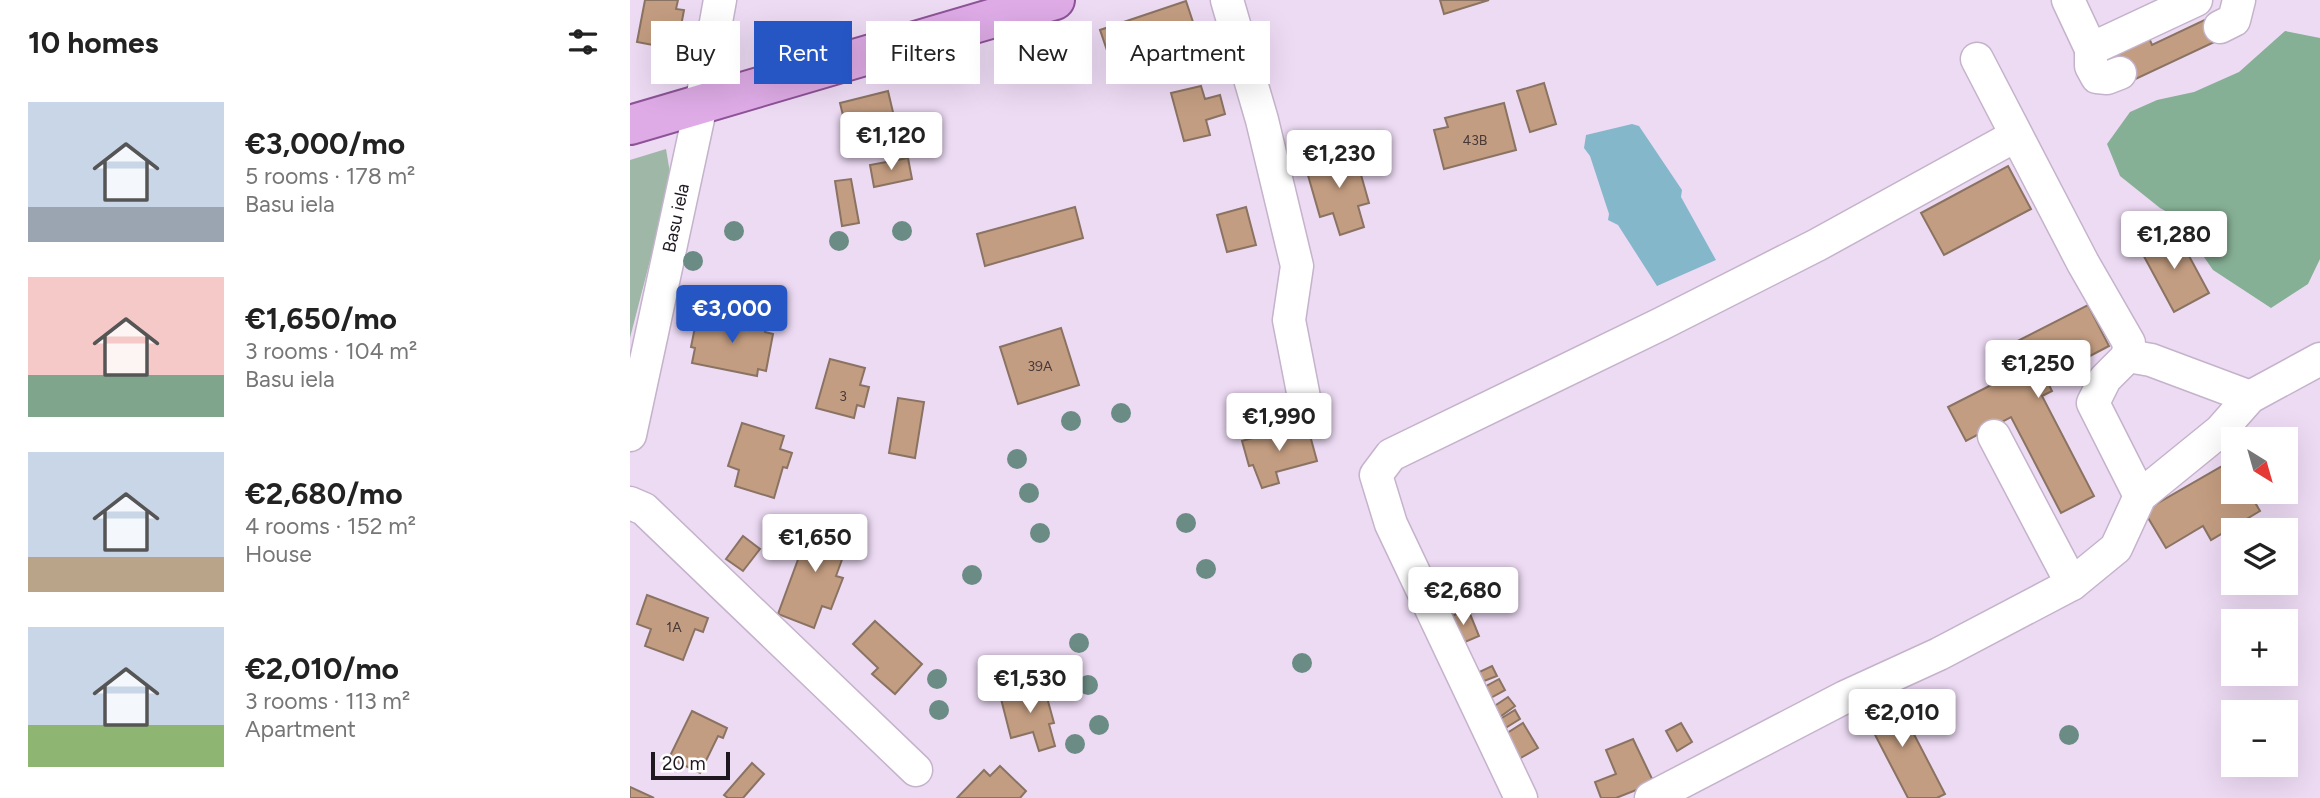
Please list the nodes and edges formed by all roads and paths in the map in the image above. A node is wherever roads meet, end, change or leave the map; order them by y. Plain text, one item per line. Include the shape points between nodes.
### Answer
1 (720, 0) edge
2 (1055, 0) edge
3 (1227, 0) edge
4 (2068, 0) edge
5 (2196, 0) edge
6 (2239, 0) edge
7 (2220, 27) dead end
8 (2091, 49) junction
9 (1977, 59) dead end
10 (2120, 73) dead end
11 (701, 105) junction
12 (630, 125) edge
13 (2015, 136) junction
14 (2128, 356) junction
15 (2320, 359) edge
16 (2250, 397) junction
17 (1307, 413) dead end
18 (630, 435) edge
19 (1994, 436) dead end
20 (2140, 496) junction
21 (630, 503) edge
22 (2072, 584) junction
23 (916, 771) dead end
24 (1521, 798) edge
25 (1651, 798) edge

1 - 11 street, Basu iela
2 - 11 main road
3 - 17 street via 1297,266 1289,320
4 - 8 street
5 - 8 street
6 - 7 street via 2234,19
8 - 10 street via 2091,66 2097,77
9 - 13 street
11 - 12 main road
11 - 18 street, Basu iela
13 - 14 street via 2129,343
13 - 24 street via 1817,244 1391,455 1382,464 1376,475 1391,524
14 - 16 street via 2151,360
14 - 20 street via 2105,379 2094,403
15 - 16 street
16 - 20 street via 2220,431
19 - 22 street
20 - 22 street via 2116,548
21 - 23 street via 644,509
22 - 25 street

